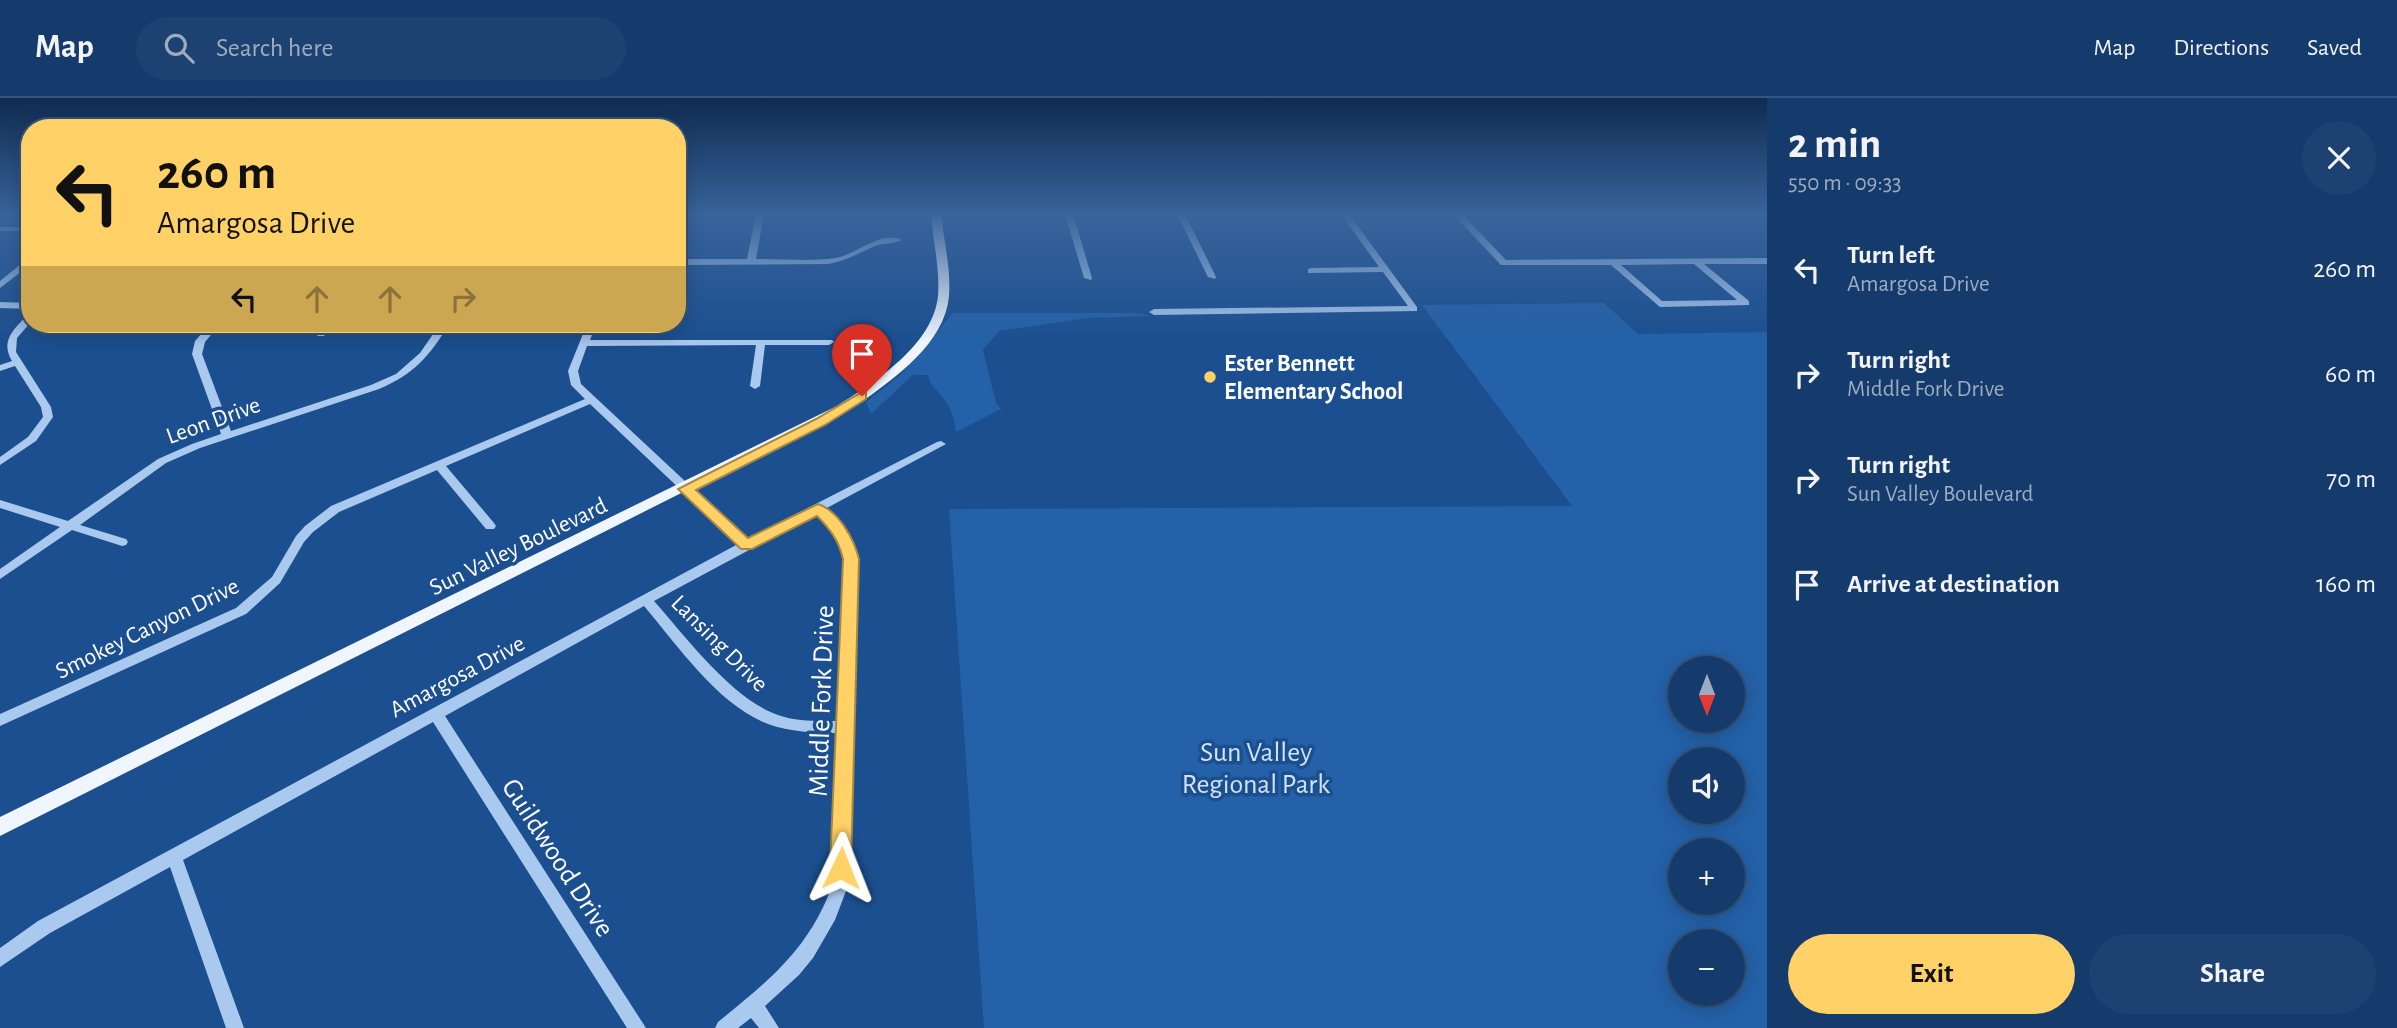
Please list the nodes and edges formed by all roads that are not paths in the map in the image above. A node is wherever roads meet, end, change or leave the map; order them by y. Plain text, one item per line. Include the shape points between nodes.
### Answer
1 (752, 257) edge
2 (843, 257) edge
3 (940, 257) edge
4 (1082, 257) edge
5 (1202, 257) edge
6 (1377, 257) edge
7 (1499, 257) edge
8 (1695, 261) junction
9 (1767, 261) edge
10 (686, 262) edge
11 (751, 262) junction
12 (1613, 262) junction
13 (21, 268) edge
14 (1386, 269) junction
15 (1311, 271) dead end
16 (1212, 277) dead end
17 (1088, 278) dead end
18 (0, 285) edge
19 (0, 305) edge
20 (21, 306) edge
21 (1154, 312) dead end
22 (21, 328) edge
23 (207, 333) edge
24 (439, 333) edge
25 (588, 333) edge
26 (761, 342) junction
27 (829, 342) dead end
28 (584, 343) junction
29 (17, 362) junction
30 (0, 368) edge
31 (755, 386) dead end
32 (590, 400) junction
33 (228, 435) junction
34 (941, 444) dead end
35 (0, 462) edge
36 (438, 464) junction
37 (686, 489) junction
38 (0, 504) edge
39 (818, 509) junction
40 (69, 526) junction
41 (490, 526) dead end
42 (122, 542) dead end
43 (746, 545) junction
44 (0, 575) edge
45 (646, 600) junction
46 (436, 713) junction
47 (0, 720) edge
48 (846, 727) junction
49 (0, 827) edge
50 (174, 856) junction
51 (0, 958) edge
52 (753, 1005) junction
53 (235, 1028) edge
54 (637, 1028) edge
55 (724, 1028) edge
56 (770, 1028) edge

1 - 11 street
2 - 11 street
3 - 37 main road, Sun Valley Boulevard via 943,300 931,328 880,382 842,409
4 - 17 street
5 - 16 street
6 - 14 street
7 - 12 street via 1504,263
8 - 9 street
8 - 12 street
8 - 12 street via 1746,303 1660,304
10 - 11 street
13 - 18 street
14 - 15 street
14 - 21 street via 1414,309
19 - 20 street
22 - 29 street via 12,338 11,352
23 - 33 street via 197,354
24 - 33 street, Leon Drive via 425,356 400,376
25 - 28 street
26 - 27 street
26 - 28 street
26 - 31 street
28 - 32 street via 573,378
29 - 30 street
29 - 35 street via 48,417 32,439
32 - 36 street, Smokey Canyon Drive
32 - 37 street
33 - 40 street, Leon Drive via 162,461
34 - 39 street, Amargosa Drive
36 - 41 street
36 - 47 street, Smokey Canyon Drive via 322,518 300,539 267,590 241,611
37 - 43 street
37 - 49 main road, Sun Valley Boulevard
38 - 40 street
39 - 43 street, Amargosa Drive
39 - 48 street, Middle Fork Drive via 843,536 851,559
40 - 42 street
40 - 44 street, Leon Drive
43 - 45 street, Amargosa Drive
45 - 46 street, Amargosa Drive
45 - 48 street, Lansing Drive via 732,694 754,711 788,724
46 - 50 street, Amargosa Drive
46 - 54 street, Guildwood Drive
48 - 52 street, Middle Fork Drive via 841,868 832,913 805,957
50 - 51 street, Amargosa Drive via 44,927
50 - 53 street
52 - 55 street, Middle Fork Drive
52 - 56 street

